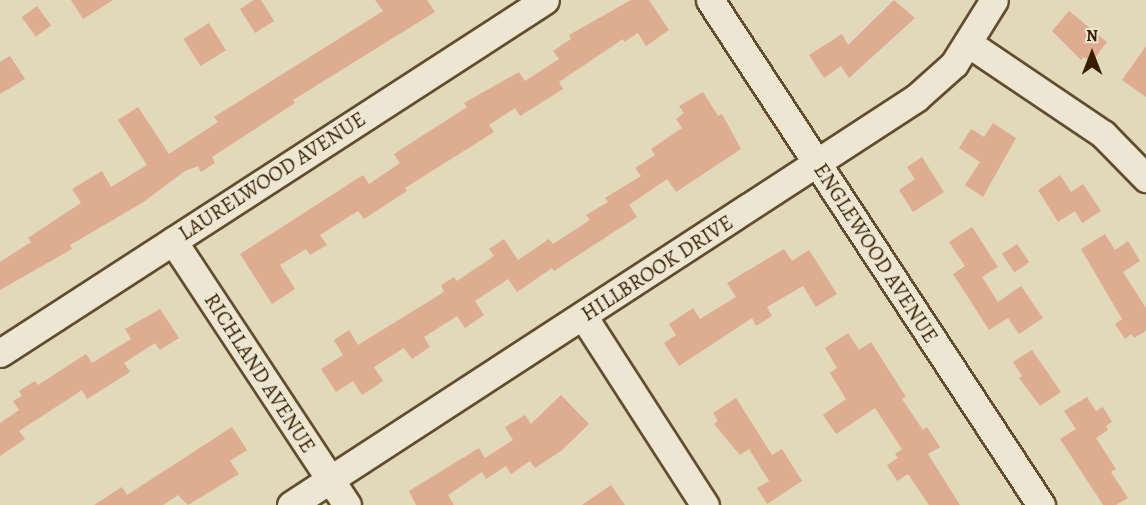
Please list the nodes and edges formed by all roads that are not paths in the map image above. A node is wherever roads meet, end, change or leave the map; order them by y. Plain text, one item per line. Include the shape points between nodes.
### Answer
1 (545, 0) edge
2 (710, 0) edge
3 (994, 0) edge
4 (968, 43) junction
5 (817, 163) junction
6 (1146, 178) edge
7 (173, 241) junction
8 (583, 316) junction
9 (0, 353) edge
10 (330, 480) junction
11 (291, 505) edge
12 (347, 505) edge
13 (705, 505) edge
14 (1041, 505) edge

1 - 7 street, LAURELWOOD AVENUE
2 - 5 street, ENGLEWOOD AVENUE
3 - 4 street, HILLBROOK DRIVE
4 - 5 street, HILLBROOK DRIVE via 954,64 916,98
4 - 6 street via 1103,134
5 - 8 street, HILLBROOK DRIVE
5 - 14 street, ENGLEWOOD AVENUE
7 - 9 street, LAURELWOOD AVENUE
7 - 10 street, RICHLAND AVENUE
8 - 10 street, HILLBROOK DRIVE
8 - 13 street
10 - 11 street, HILLBROOK DRIVE
10 - 12 street, RICHLAND AVENUE

